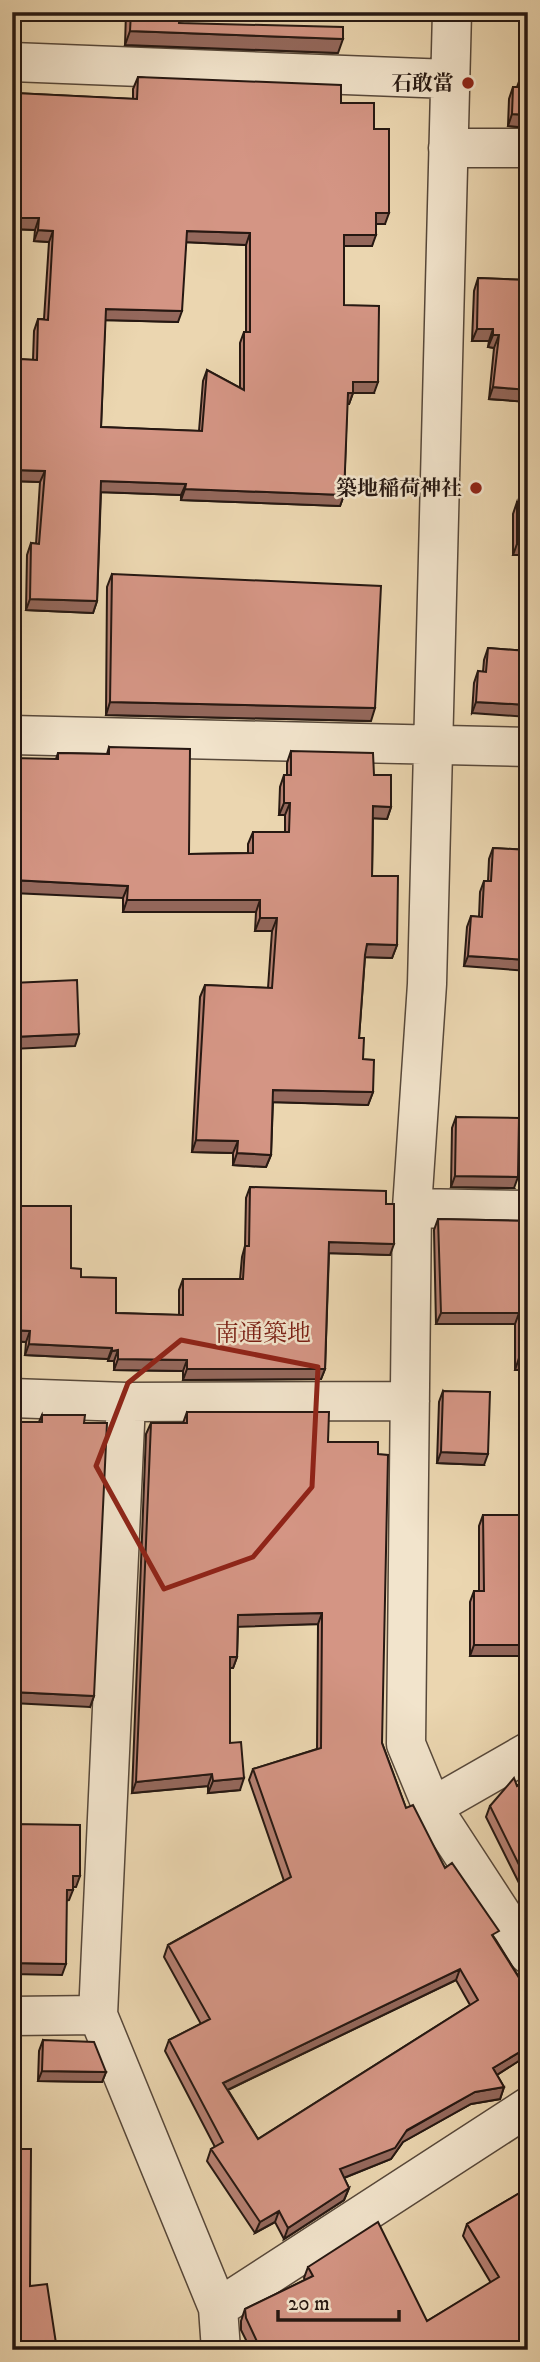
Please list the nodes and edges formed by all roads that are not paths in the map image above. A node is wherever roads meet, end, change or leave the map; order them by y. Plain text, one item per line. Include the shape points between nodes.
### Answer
1 (452, 12) edge
2 (12, 62) edge
3 (449, 79) junction
4 (448, 148) junction
5 (528, 148) edge
6 (12, 735) edge
7 (432, 742) junction
8 (528, 747) edge
9 (412, 1208) junction
10 (528, 1210) edge
11 (12, 1398) edge
12 (410, 1401) junction
13 (126, 1402) junction
14 (528, 1752) edge
15 (432, 1807) junction
16 (528, 1954) edge
17 (98, 2015) junction
18 (12, 2016) edge
19 (528, 2108) edge
20 (218, 2308) junction
21 (221, 2350) edge

1 - 3 street
2 - 3 street
3 - 4 street
4 - 5 street
4 - 7 street
6 - 7 street
7 - 8 street
7 - 9 street via 427,984
9 - 10 street
9 - 12 street
11 - 13 street
12 - 13 street
12 - 15 street via 406,1744
13 - 17 street
14 - 15 street
15 - 16 street
17 - 18 street
17 - 20 street
19 - 20 street
20 - 21 street

